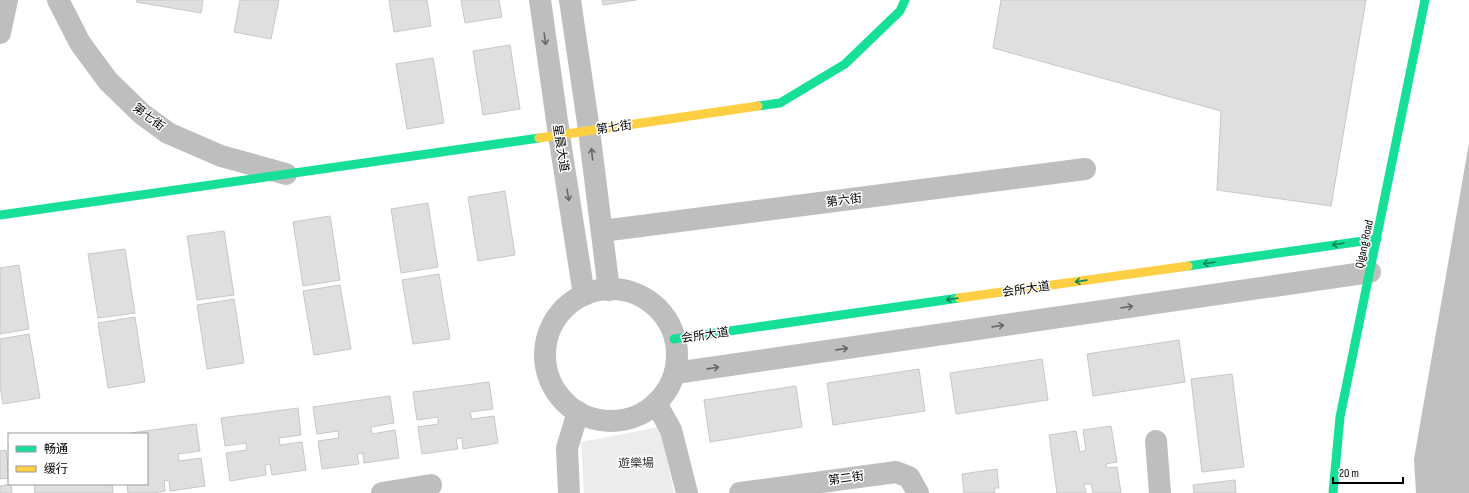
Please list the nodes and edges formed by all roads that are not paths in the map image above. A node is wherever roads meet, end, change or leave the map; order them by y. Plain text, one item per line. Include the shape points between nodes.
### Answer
1 (7, 0) edge
2 (58, 0) edge
3 (540, 0) edge
4 (570, 0) edge
5 (905, 0) edge
6 (1425, 0) edge
7 (0, 33) edge
8 (590, 130) junction
9 (559, 135) junction
10 (1085, 169) dead end
11 (286, 174) junction
12 (0, 215) edge
13 (602, 232) junction
14 (1377, 239) junction
15 (1370, 272) junction
16 (609, 290) junction
17 (584, 295) junction
18 (674, 339) junction
19 (675, 373) junction
20 (656, 403) junction
21 (578, 412) junction
22 (1156, 442) dead end
23 (431, 486) dead end
24 (382, 493) edge
25 (569, 493) edge
26 (687, 493) edge
27 (740, 493) edge
28 (918, 493) edge
29 (1160, 493) edge
30 (1333, 493) edge

1 - 7 street
2 - 11 street, 第七街 via 80,43 108,81 142,114 168,133 221,156
3 -> 9 street, 星晨大道
4 - 8 street
5 - 8 street, 第七街 via 900,11 845,64 780,103
6 - 14 street, Qigang Road
8 - 9 street, 第七街
13 -> 8 street
9 - 11 street, 第七街
9 -> 17 street, 星晨大道
10 - 13 street, 第六街
11 - 12 street, 第七街
13 - 16 street
14 - 15 street, Qigang Road
14 -> 18 street, 会所大道
19 -> 15 street
15 - 30 street, Qigang Road via 1340,417
16 - 17 street via 598,290
16 - 18 street via 619,289 641,296 659,310 672,329
17 - 21 street via 561,311 550,328 544,348 546,369 553,389 566,405
18 - 19 street via 677,351
19 - 20 street via 665,394
20 - 21 street via 648,410 628,419 605,421
20 - 26 street via 671,430
21 - 25 street via 567,448
22 - 29 street
23 - 24 street
27 - 28 street, 第二街 via 896,472 909,477

